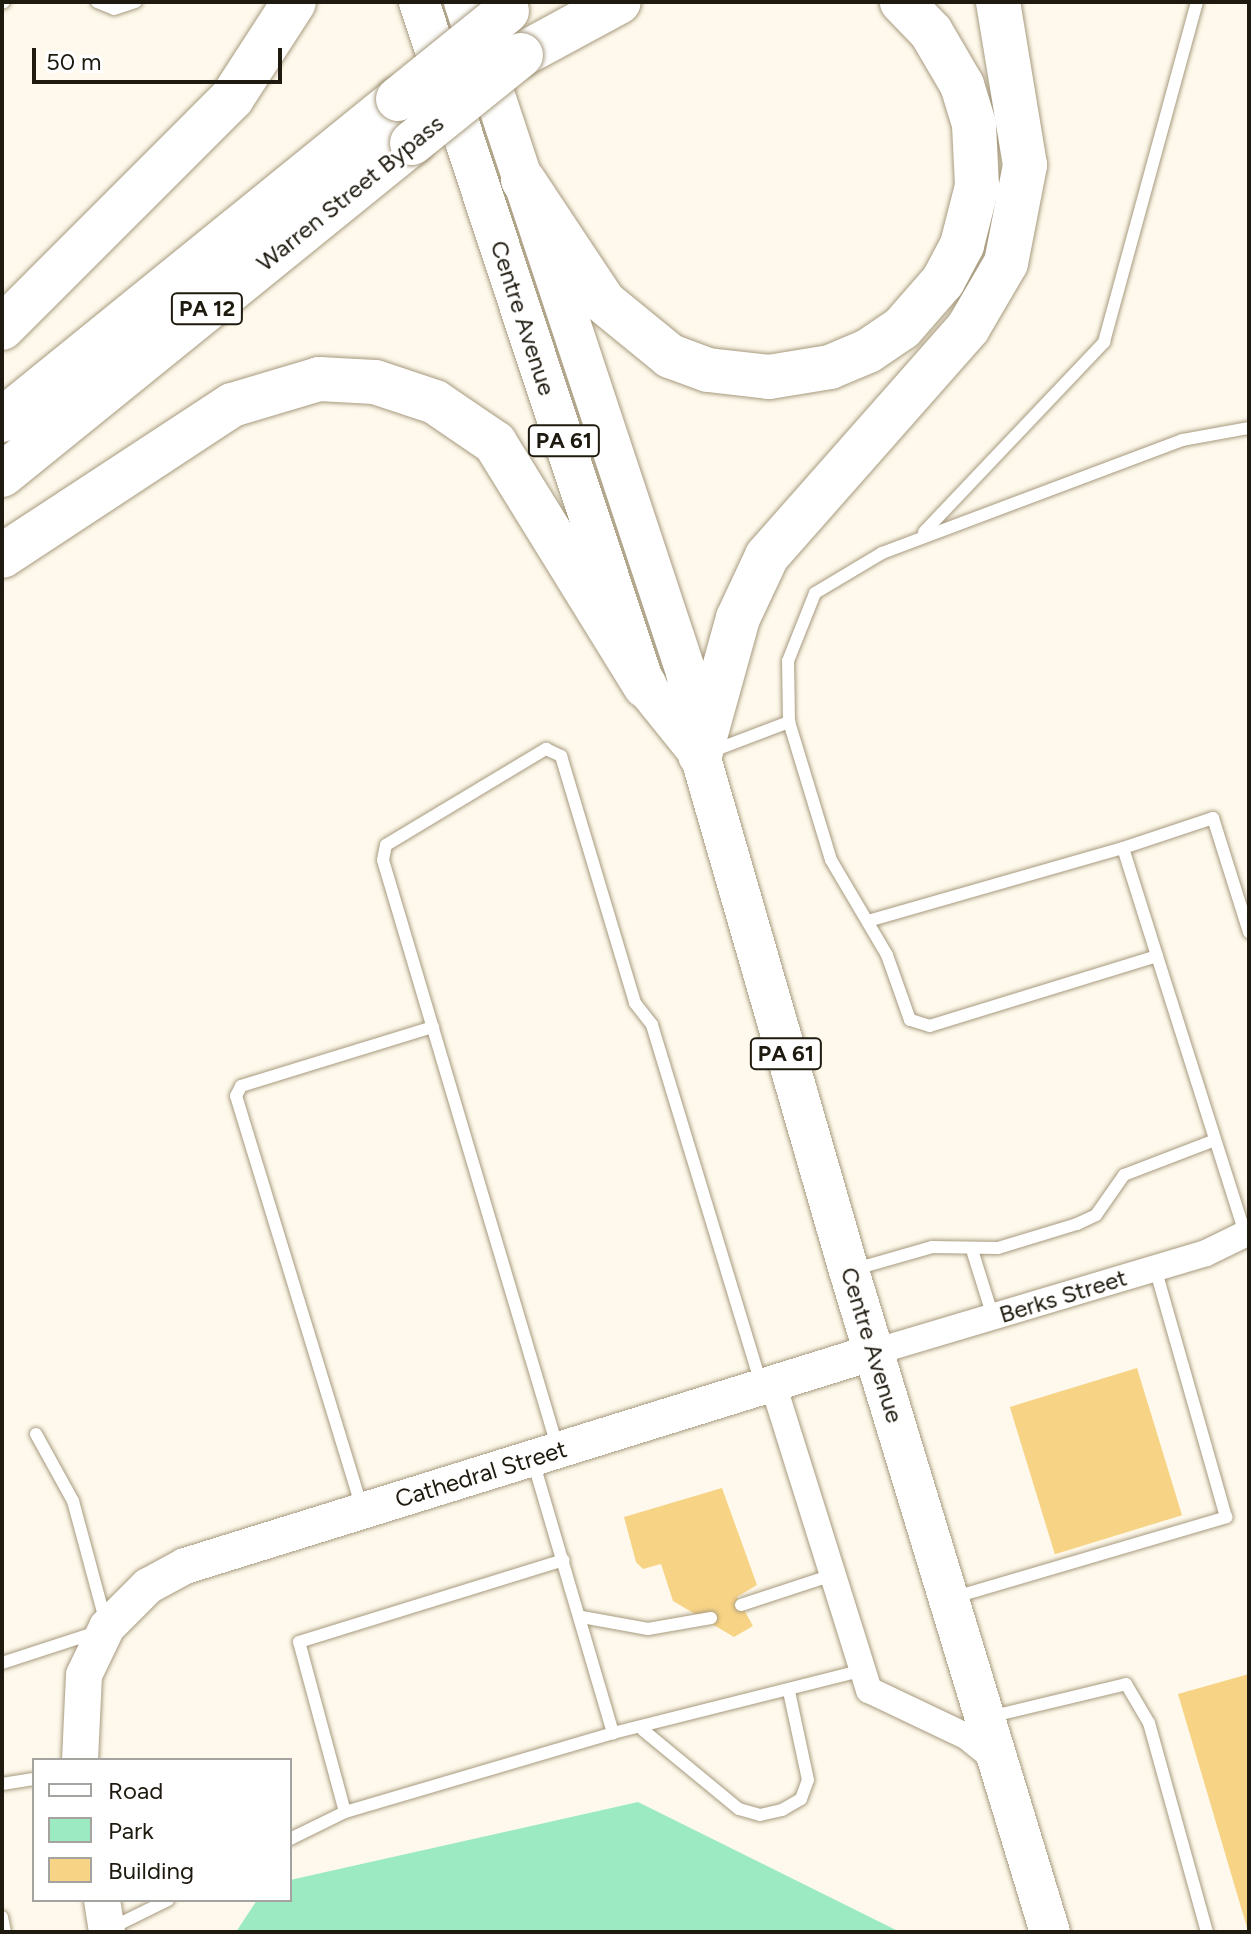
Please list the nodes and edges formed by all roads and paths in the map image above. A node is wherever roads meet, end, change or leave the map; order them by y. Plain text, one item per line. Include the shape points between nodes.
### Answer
1 (97, 2) edge
2 (136, 2) edge
3 (294, 2) edge
4 (419, 2) edge
5 (464, 2) edge
6 (586, 2) edge
7 (619, 2) edge
8 (902, 2) edge
9 (998, 2) edge
10 (1197, 2) edge
11 (513, 7) edge
12 (521, 55) junction
13 (523, 180) junction
14 (2, 328) edge
15 (2, 420) edge
16 (1249, 428) edge
17 (2, 475) edge
18 (922, 534) junction
19 (2, 556) edge
20 (645, 686) junction
21 (789, 722) junction
22 (700, 755) junction
23 (1123, 848) junction
24 (868, 921) junction
25 (1249, 932) edge
26 (1157, 956) junction
27 (433, 1027) junction
28 (1215, 1140) junction
29 (1247, 1233) edge
30 (973, 1253) junction
31 (1155, 1268) junction
32 (849, 1271) junction
33 (993, 1317) junction
34 (874, 1352) junction
35 (767, 1385) junction
36 (36, 1434) dead end
37 (545, 1454) junction
38 (363, 1511) junction
39 (564, 1560) junction
40 (829, 1576) junction
41 (950, 1598) junction
42 (741, 1605) dead end
43 (582, 1617) junction
44 (711, 1618) dead end
45 (107, 1627) junction
46 (2, 1663) edge
47 (860, 1671) junction
48 (789, 1691) junction
49 (986, 1718) junction
50 (643, 1730) junction
51 (613, 1733) junction
52 (80, 1758) edge
53 (1000, 1766) junction
54 (32, 1779) edge
55 (2, 1784) edge
56 (345, 1812) junction
57 (292, 1838) edge
58 (162, 1902) edge
59 (2, 1917) edge
60 (105, 1921) edge
61 (5, 1932) edge
62 (1050, 1932) edge
63 (1207, 1932) edge

1 - 2 lane via 114,9
3 - 14 highway via 232,98
4 - 20 main road, Centre Avenue / PA 61
5 - 13 main road, Centre Avenue / PA 61
6 - 12 highway, Warren Street Bypass / PA 12
7 - 12 highway
8 - 13 highway via 931,32 962,85 974,124 977,186 965,235 943,281 909,321 868,351 830,367 769,377 718,372 670,356 604,302
9 - 22 highway via 1025,165 1006,263 968,328 767,556 738,618
10 - 18 lane via 1104,342
11 - 15 highway, Warren Street Bypass / PA 12, bridge
12 - 17 highway, Warren Street Bypass / PA 12, bridge
13 - 22 main road, Centre Avenue / PA 61 via 686,672
16 - 18 lane via 1182,440
18 - 21 lane via 815,593 788,661
19 - 20 highway via 232,405 319,379 375,382 435,402 495,443
20 - 22 main road, Centre Avenue / PA 61
21 - 22 lane
21 - 24 lane via 831,860
22 - 32 main road, Centre Avenue / PA 61
23 - 24 lane
23 - 25 lane via 1213,818
23 - 26 lane
24 - 26 lane via 919,1026
26 - 28 lane
27 - 35 lane via 383,860 386,845 546,749 561,756 635,1003 652,1025
27 - 37 lane
27 - 38 lane via 241,1086 236,1096
28 - 29 lane
28 - 30 lane via 1124,1175 1096,1215
29 - 31 street, Berks Street
30 - 32 lane via 932,1247
30 - 33 lane
31 - 33 street, Berks Street
31 - 41 lane via 1226,1517
32 - 34 main road, Centre Avenue / PA 61
33 - 34 street, Berks Street
34 - 35 street, Cathedral Street
34 - 41 main road, Centre Avenue / PA 61
35 - 37 street, Cathedral Street
35 - 40 street
36 - 45 lane via 73,1501
37 - 38 street, Cathedral Street
37 - 39 lane
38 - 45 street, Cathedral Street via 185,1566 148,1586
39 - 43 lane
39 - 56 lane via 299,1642
40 - 42 lane
40 - 47 street
41 - 49 main road, Centre Avenue / PA 61
43 - 44 lane via 648,1629
43 - 51 lane
45 - 46 lane via 35,1658
45 - 52 street, Cathedral Street via 84,1675
47 - 48 lane
47 - 53 street via 869,1690 893,1707 966,1736
48 - 50 lane
48 - 50 lane via 808,1780 801,1799 782,1810 760,1815 739,1809
49 - 53 main road, Centre Avenue / PA 61
49 - 63 lane via 1126,1684 1149,1723
50 - 51 lane
51 - 56 lane
53 - 62 main road, Centre Avenue / PA 61
54 - 55 lane
56 - 57 lane
58 - 60 lane
59 - 61 lane

